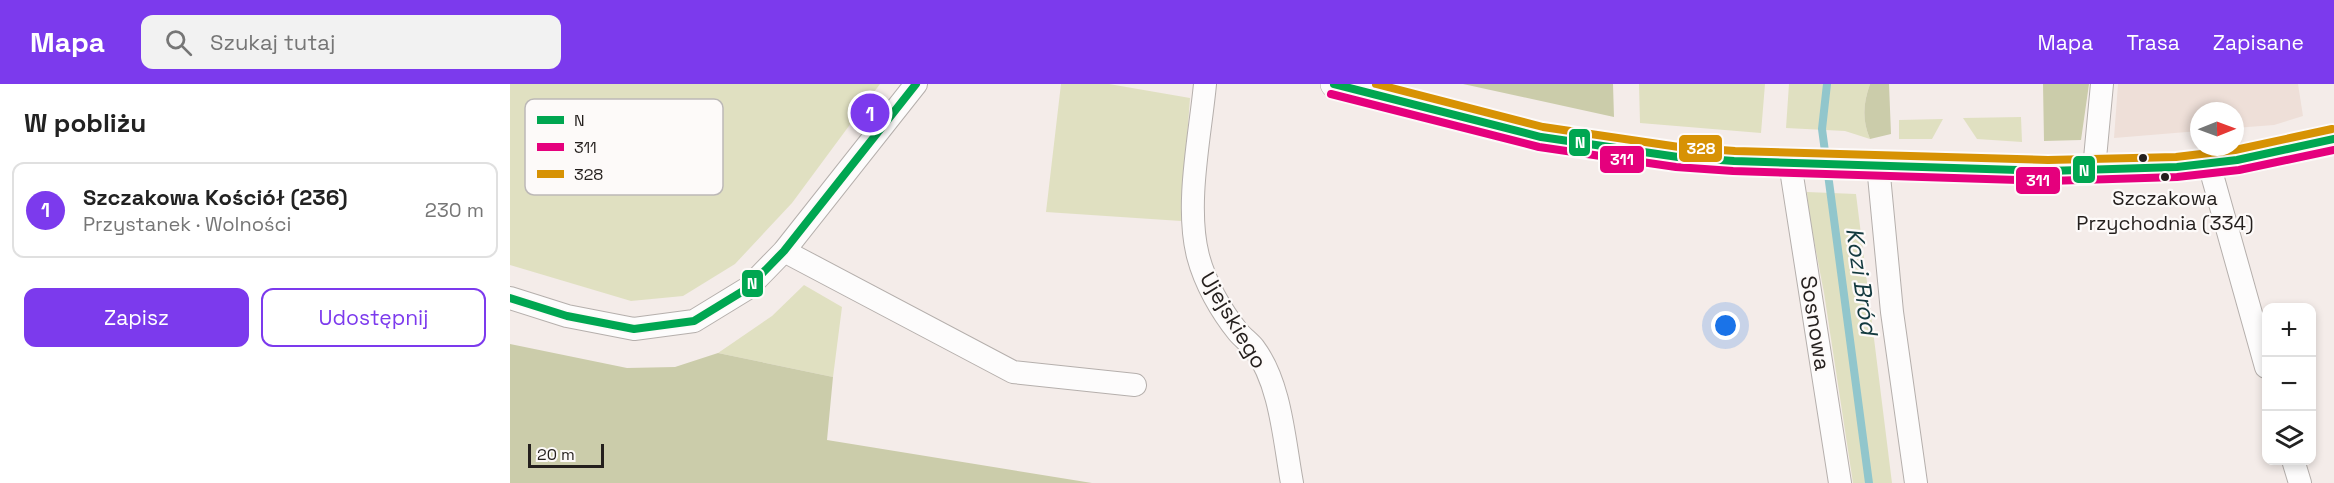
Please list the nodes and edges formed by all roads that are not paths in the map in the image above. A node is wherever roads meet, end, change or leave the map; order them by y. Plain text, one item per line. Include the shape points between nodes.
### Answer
1 (916, 84) edge
2 (1205, 84) edge
3 (2102, 84) edge
4 (1348, 86) edge
5 (2334, 140) edge
6 (1795, 163) junction
7 (2209, 164) junction
8 (1874, 165) junction
9 (2094, 169) junction
10 (784, 251) junction
11 (510, 297) edge
12 (2263, 357) edge
13 (1135, 385) dead end
14 (2295, 465) edge
15 (1292, 483) edge
16 (1840, 483) edge
17 (1916, 483) edge
18 (2300, 483) edge

1 - 10 street
2 - 15 street, Ujejskiego via 1194,194 1198,258 1217,300 1254,349 1271,381
3 - 9 street
4 - 6 street via 1479,123 1596,146 1678,157
5 - 7 street
6 - 8 street
6 - 16 street, Sosnowa
7 - 9 street
7 - 12 street
8 - 9 street
8 - 17 street
10 - 11 street via 748,288 694,321 634,329 567,316
10 - 13 street via 1013,372
14 - 18 street

